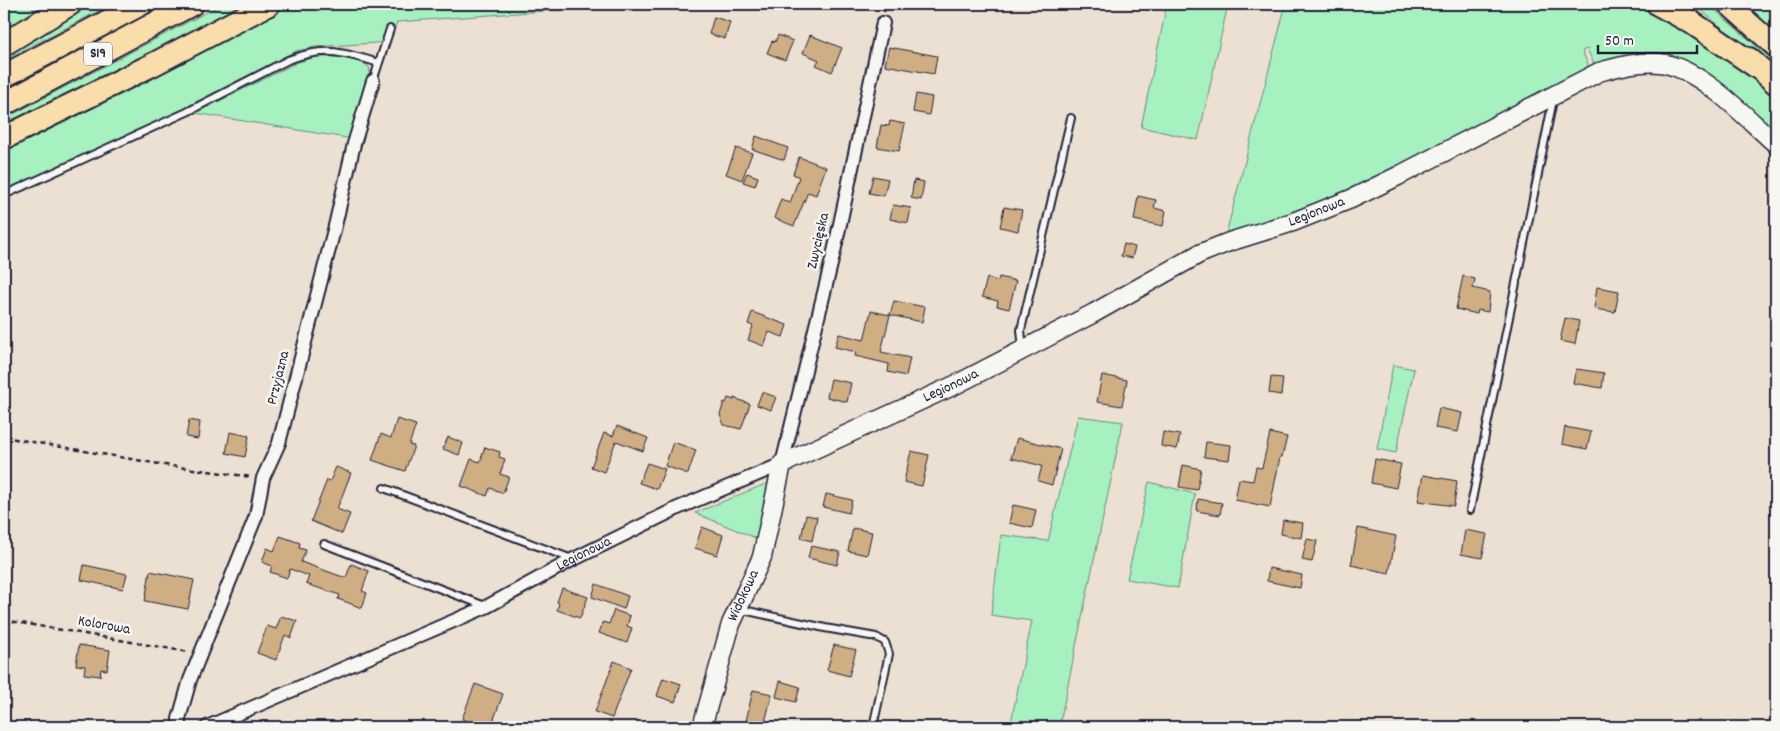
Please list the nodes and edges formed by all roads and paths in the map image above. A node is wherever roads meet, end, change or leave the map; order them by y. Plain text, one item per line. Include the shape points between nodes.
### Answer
1 (70, 4) edge
2 (141, 4) edge
3 (192, 4) edge
4 (269, 4) edge
5 (1658, 4) edge
6 (1686, 4) edge
7 (1728, 4) edge
8 (883, 23) dead end
9 (390, 29) dead end
10 (4, 44) edge
11 (1776, 47) edge
12 (379, 64) junction
13 (4, 76) edge
14 (1768, 76) edge
15 (373, 81) joint
16 (1553, 96) junction
17 (4, 104) edge
18 (1071, 118) dead end
19 (4, 138) edge
20 (1776, 144) edge
21 (4, 195) edge
22 (1023, 350) junction
23 (4, 437) edge
24 (782, 464) junction
25 (262, 478) junction
26 (384, 488) dead end
27 (1470, 510) dead end
28 (324, 544) dead end
29 (574, 559) junction
30 (486, 607) junction
31 (738, 609) junction
32 (4, 620) edge
33 (201, 654) junction
34 (179, 727) edge
35 (206, 727) edge
36 (702, 727) edge
37 (873, 727) edge

1 - 10 highway
2 - 13 highway, S19
3 - 17 highway, S19
4 - 19 highway
5 - 14 highway via 1691,22
6 - 14 highway
7 - 11 main road
8 - 24 street, Zwycięska via 834,252
9 - 12 lane, Przyjazna
12 - 15 lane, Przyjazna
12 - 21 lane via 332,51 302,55 187,112
15 - 25 street, Przyjazna via 354,144 279,443
16 - 20 street, Legionowa via 1599,72 1636,63 1662,64 1695,76
16 - 22 street, Legionowa via 1351,199 1199,254
16 - 27 lane
18 - 22 lane via 1021,330
22 - 24 street, Legionowa via 957,384
23 - 25 path
24 - 29 street, Legionowa via 678,508
24 - 31 street, Widokowa via 762,557
25 - 33 street, Przyjazna via 256,516
26 - 29 lane
28 - 30 lane
29 - 30 street, Legionowa
30 - 35 street, Legionowa
31 - 36 street, Widokowa via 730,624
31 - 37 lane via 876,637 886,642 889,654
32 - 33 path, Kolorowa
33 - 34 street, Przyjazna via 190,680

